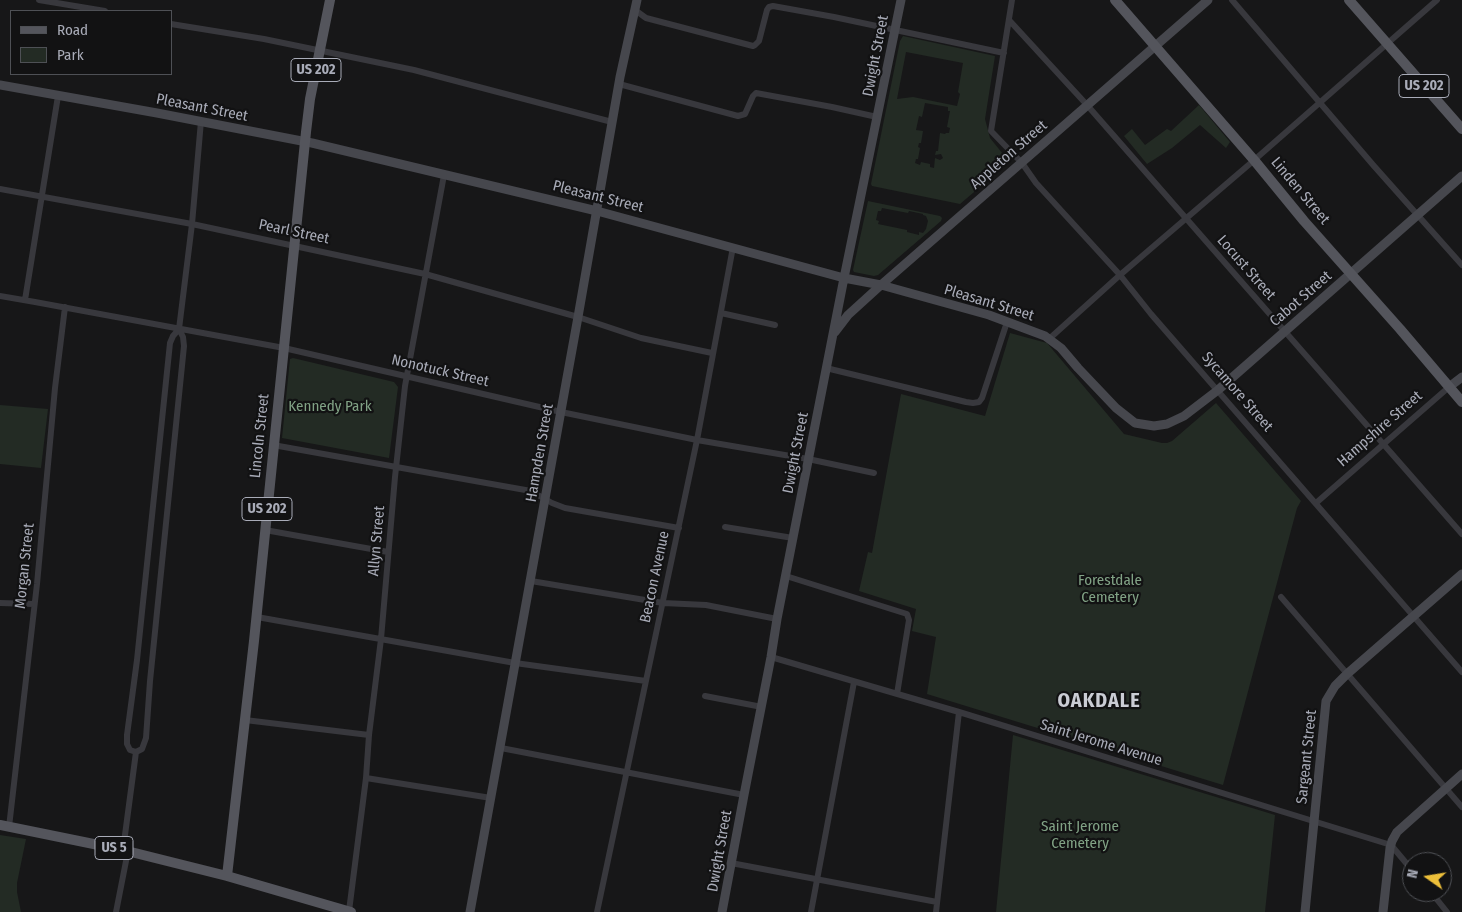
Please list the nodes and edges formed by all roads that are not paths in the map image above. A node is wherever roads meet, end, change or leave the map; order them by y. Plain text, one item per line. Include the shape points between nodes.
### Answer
1 (39, 0) edge
2 (330, 0) edge
3 (637, 0) edge
4 (901, 0) edge
5 (1012, 0) edge
6 (1115, 0) edge
7 (1208, 0) edge
8 (1232, 0) edge
9 (1349, 0) edge
10 (1437, 0) edge
11 (99, 10) edge
12 (635, 10) junction
13 (1009, 20) junction
14 (172, 24) edge
15 (895, 30) junction
16 (1387, 43) junction
17 (1156, 46) junction
18 (319, 52) junction
19 (1004, 53) junction
20 (619, 84) junction
21 (0, 85) edge
22 (58, 96) junction
23 (1320, 101) junction
24 (1087, 105) junction
25 (878, 117) junction
26 (201, 121) junction
27 (612, 122) junction
28 (1462, 129) edge
29 (306, 142) junction
30 (1254, 160) junction
31 (1022, 163) junction
32 (444, 175) junction
33 (1462, 176) edge
34 (0, 189) edge
35 (43, 197) junction
36 (597, 210) junction
37 (1418, 215) junction
38 (1186, 219) junction
39 (192, 224) junction
40 (295, 245) junction
41 (733, 246) junction
42 (1462, 265) edge
43 (425, 274) junction
44 (1351, 274) junction
45 (1120, 275) junction
46 (844, 278) junction
47 (881, 285) junction
48 (0, 296) edge
49 (25, 300) junction
50 (65, 307) junction
51 (721, 312) junction
52 (578, 317) junction
53 (1007, 322) junction
54 (775, 325) dead end
55 (179, 329) junction
56 (1284, 331) junction
57 (833, 336) junction
58 (1050, 339) junction
59 (284, 348) junction
60 (712, 353) junction
61 (826, 368) junction
62 (407, 377) junction
63 (1462, 377) edge
64 (1450, 387) junction
65 (1218, 390) junction
66 (1462, 402) edge
67 (561, 412) junction
68 (1149, 425) joint
69 (698, 440) junction
70 (273, 444) junction
71 (1383, 445) junction
72 (808, 460) junction
73 (396, 467) junction
74 (874, 473) dead end
75 (545, 499) junction
76 (1316, 503) junction
77 (725, 527) dead end
78 (679, 528) junction
79 (265, 530) junction
80 (1462, 534) edge
81 (793, 538) junction
82 (388, 552) junction
83 (1462, 574) edge
84 (786, 576) junction
85 (531, 582) junction
86 (1281, 597) dead end
87 (0, 603) edge
88 (34, 604) junction
89 (663, 604) junction
90 (256, 617) junction
91 (1413, 617) junction
92 (777, 619) junction
93 (380, 639) junction
94 (772, 657) junction
95 (515, 663) junction
96 (1462, 672) edge
97 (1347, 674) junction
98 (646, 681) junction
99 (854, 682) junction
100 (897, 694) junction
101 (705, 696) dead end
102 (762, 707) junction
103 (960, 712) junction
104 (245, 720) junction
105 (369, 735) junction
106 (501, 748) junction
107 (136, 752) junction
108 (626, 772) junction
109 (1462, 774) edge
110 (366, 778) junction
111 (1445, 788) junction
112 (744, 795) junction
113 (491, 798) junction
114 (1462, 807) edge
115 (1314, 820) junction
116 (5, 826) edge
117 (1391, 845) junction
118 (126, 850) junction
119 (1402, 858) edge
120 (731, 864) junction
121 (228, 876) junction
122 (817, 880) junction
123 (937, 902) junction
124 (1439, 902) edge
125 (116, 912) edge
126 (350, 912) edge
127 (470, 912) edge
128 (597, 912) edge
129 (722, 912) edge
130 (811, 912) edge
131 (936, 912) edge
132 (1305, 912) edge
133 (1383, 912) edge
134 (1447, 912) edge

1 - 11 street
2 - 18 main road, Lincoln Street / US 202
3 - 12 main road, Hampden Street
4 - 15 main road, Dwight Street
5 - 13 street
6 - 17 main road, Linden Street
7 - 17 main road, Appleton Street
8 - 23 street
9 - 16 main road, US 202
10 - 16 street
12 - 15 street via 646,18 753,46 759,41 767,10 773,6
12 - 20 main road, Hampden Street
13 - 19 street
13 - 24 street, Locust Street
14 - 18 street via 264,39
15 - 19 street
15 - 25 main road, Dwight Street
16 - 23 street
16 - 28 main road, US 202
17 - 24 main road, Appleton Street
17 - 30 main road, Linden Street
18 - 27 street via 414,70
18 - 29 main road, Lincoln Street / US 202
19 - 31 street, Sycamore Street via 991,131
20 - 25 street via 738,116 745,114 756,93
20 - 27 main road, Hampden Street
21 - 22 main road, Pleasant Street
22 - 26 main road, Pleasant Street
22 - 35 street
23 - 30 street
23 - 37 street
24 - 31 main road, Appleton Street
24 - 38 street, Locust Street
25 - 46 main road, Dwight Street
26 - 29 main road, Pleasant Street
26 - 39 street
27 - 36 main road, Hampden Street
29 - 32 main road, Pleasant Street
29 - 40 main road, Lincoln Street / US 202
30 - 38 street
30 - 44 main road, Linden Street
31 - 45 street, Sycamore Street
31 - 47 main road, Appleton Street
32 - 36 main road, Pleasant Street
32 - 43 street, Allyn Street
33 - 37 main road, Cabot Street
34 - 35 street, Pearl Street
35 - 39 street, Pearl Street
35 - 49 street
36 - 41 main road, Pleasant Street
36 - 52 main road, Hampden Street
37 - 42 street
37 - 44 main road, Cabot Street
38 - 45 street
38 - 56 street, Locust Street
39 - 40 street, Pearl Street
39 - 55 street
40 - 43 street, Pearl Street
40 - 59 main road, Lincoln Street / US 202
41 - 46 main road, Pleasant Street
41 - 51 street, Beacon Avenue
43 - 52 street, Pearl Street
43 - 62 street, Allyn Street
44 - 56 main road, Cabot Street
44 - 64 main road, Linden Street
45 - 58 street
45 - 65 street, Sycamore Street
46 - 47 main road, Pleasant Street
46 - 57 main road, Dwight Street
47 - 53 main road, Pleasant Street
47 - 57 main road, Appleton Street via 848,314
48 - 49 street, Nonotuck Street
49 - 50 street, Nonotuck Street
50 - 55 street, Nonotuck Street
50 - 88 street, Morgan Street
51 - 54 street
51 - 60 street, Beacon Avenue
52 - 60 street, Pearl Street via 641,338
52 - 67 main road, Hampden Street
53 - 58 main road, Pleasant Street
53 - 61 street via 979,402 966,402
55 - 59 street, Nonotuck Street
55 - 107 street via 184,337 184,346 146,738 142,750
55 - 107 street via 170,343 127,735 130,750
56 - 65 main road, Cabot Street
56 - 71 street, Locust Street
57 - 61 main road, Dwight Street
58 - 68 main road, Pleasant Street via 1116,408 1135,423
59 - 62 street, Nonotuck Street
59 - 70 main road, Lincoln Street / US 202
60 - 69 street, Beacon Avenue
61 - 72 main road, Dwight Street
62 - 67 street, Nonotuck Street
62 - 73 street, Allyn Street
63 - 64 main road, Hampshire Street
64 - 66 main road, Linden Street
64 - 71 street, Hampshire Street
65 - 68 main road, Cabot Street via 1184,416 1167,424
65 - 76 street, Sycamore Street
67 - 69 street, Nonotuck Street
67 - 75 main road, Hampden Street
69 - 72 street, Nonotuck Street
69 - 78 street, Beacon Avenue
70 - 73 street
70 - 79 main road, Lincoln Street / US 202
71 - 76 street, Hampshire Street
71 - 80 street, Locust Street
72 - 74 street, Nonotuck Street
72 - 81 main road, Dwight Street
73 - 75 street via 531,492
73 - 82 street, Allyn Street
75 - 78 street via 565,508
75 - 85 main road, Hampden Street
76 - 91 street, Sycamore Street
77 - 81 street
78 - 89 street, Beacon Avenue
79 - 82 street
79 - 90 main road, Lincoln Street / US 202
81 - 84 main road, Dwight Street
82 - 93 street, Allyn Street
83 - 91 main road, Sargeant Street
84 - 92 main road, Dwight Street
84 - 100 street via 907,614 909,620
85 - 89 street
85 - 95 main road, Hampden Street
86 - 97 street
87 - 88 street
88 - 116 street, Morgan Street
89 - 92 street via 706,605
89 - 98 street, Beacon Avenue
90 - 93 street
90 - 104 main road, Lincoln Street / US 202
91 - 96 street, Sycamore Street
91 - 97 main road, Sargeant Street
92 - 94 main road, Dwight Street
93 - 95 street
93 - 105 street, Allyn Street
94 - 99 street, Saint Jerome Avenue
94 - 102 main road, Dwight Street
95 - 98 street
95 - 106 main road, Hampden Street
97 - 111 street
97 - 115 main road, Sargeant Street via 1326,701
98 - 108 street, Beacon Avenue
99 - 100 street, Saint Jerome Avenue
99 - 122 street
100 - 103 street, Saint Jerome Avenue
101 - 102 street
102 - 112 main road, Dwight Street
103 - 115 street, Saint Jerome Avenue
103 - 123 street
104 - 105 street
104 - 121 main road, Lincoln Street / US 202
105 - 110 street, Allyn Street
106 - 108 street
106 - 113 main road, Hampden Street
107 - 118 street
108 - 112 street
108 - 128 street, Beacon Avenue
109 - 111 main road
110 - 113 street
110 - 126 street, Allyn Street
111 - 114 street
111 - 117 main road via 1397,832
112 - 120 main road, Dwight Street
113 - 127 main road, Hampden Street
115 - 117 street, Saint Jerome Avenue
115 - 132 main road, Sargeant Street
116 - 118 main road, US 5
117 - 119 street
117 - 133 main road
118 - 121 main road, US 5
118 - 125 street
120 - 122 street
120 - 129 main road, Dwight Street
121 - 126 main road, US 5
122 - 123 street
122 - 130 street
123 - 131 street
124 - 134 street

